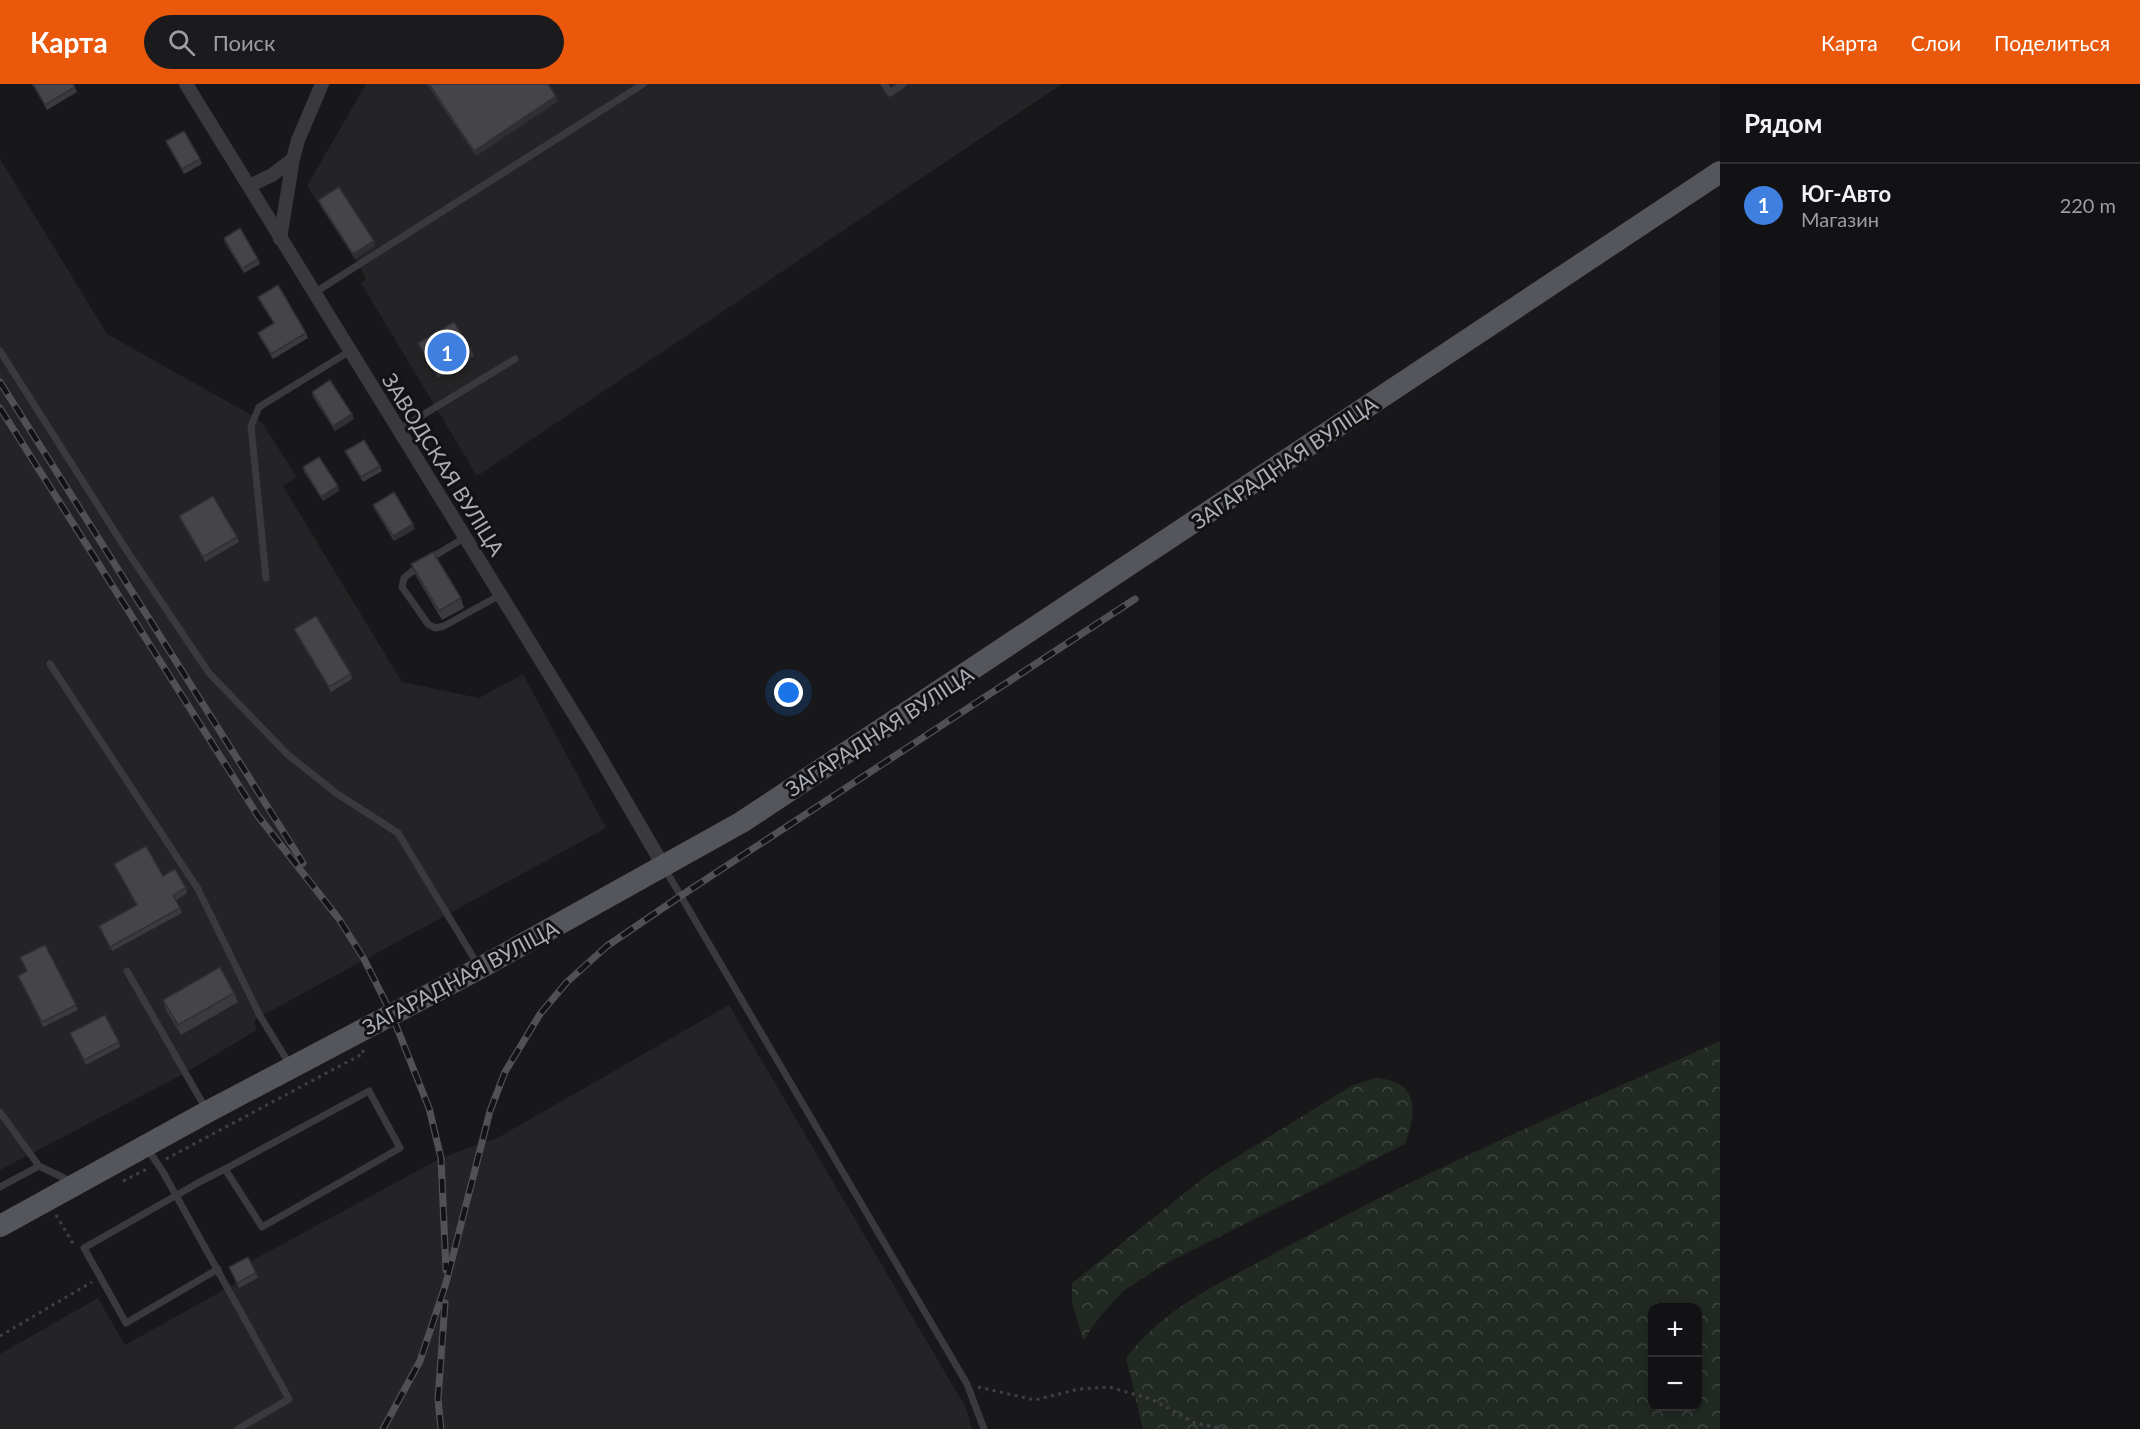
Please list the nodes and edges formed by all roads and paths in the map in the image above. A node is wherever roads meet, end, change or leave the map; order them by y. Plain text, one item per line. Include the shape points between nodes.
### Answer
1 (186, 84) edge
2 (322, 84) edge
3 (643, 84) edge
4 (884, 84) edge
5 (903, 84) edge
6 (292, 159) junction
7 (1720, 172) edge
8 (249, 186) junction
9 (280, 239) junction
10 (314, 293) junction
11 (0, 351) edge
12 (350, 351) junction
13 (515, 359) dead end
14 (398, 430) junction
15 (466, 537) junction
16 (266, 578) dead end
17 (501, 595) junction
18 (50, 664) dead end
19 (664, 867) junction
20 (480, 968) junction
21 (127, 971) dead end
22 (352, 1034) junction
23 (291, 1066) junction
24 (0, 1112) edge
25 (207, 1112) junction
26 (152, 1155) junction
27 (39, 1166) junction
28 (225, 1168) junction
29 (77, 1184) junction
30 (117, 1184) dead end
31 (0, 1187) edge
32 (177, 1196) junction
33 (66, 1210) dead end
34 (47, 1220) dead end
35 (0, 1226) edge
36 (218, 1269) junction
37 (94, 1281) dead end
38 (0, 1336) edge
39 (968, 1384) junction
40 (238, 1429) edge
41 (984, 1429) edge
42 (1226, 1429) edge

1 - 8 street, ЗАВОДСКАЯ ВУЛІЦА
2 - 6 street
3 - 10 lane
4 - 5 lane via 890,93
6 - 8 street
6 - 9 street
7 - 19 main road, ЗАГАРАДНАЯ ВУЛІЦА via 742,822
8 - 9 street, ЗАВОДСКАЯ ВУЛІЦА
9 - 10 street, ЗАВОДСКАЯ ВУЛІЦА
10 - 12 street, ЗАВОДСКАЯ ВУЛІЦА
11 - 20 lane via 209,672 288,754 336,793 398,832
12 - 14 street, ЗАВОДСКАЯ ВУЛІЦА
12 - 16 lane via 259,407 253,416
13 - 14 lane
14 - 15 street, ЗАВОДСКАЯ ВУЛІЦА
15 - 17 street, ЗАВОДСКАЯ ВУЛІЦА
15 - 17 lane via 411,570 402,587 435,628
17 - 19 street, ЗАВОДСКАЯ ВУЛІЦА
18 - 23 lane via 198,889 260,1017
19 - 20 main road, ЗАГАРАДНАЯ ВУЛІЦА
19 - 39 lane
20 - 22 main road, ЗАГАРАДНАЯ ВУЛІЦА
21 - 25 lane
22 - 23 main road, ЗАГАРАДНАЯ ВУЛІЦА
22 - 26 path via 363,1053
23 - 25 main road, ЗАГАРАДНАЯ ВУЛІЦА
24 - 27 lane
25 - 26 main road, ЗАГАРАДНАЯ ВУЛІЦА
26 - 29 main road, ЗАГАРАДНАЯ ВУЛІЦА
26 - 30 path
26 - 32 lane
27 - 29 lane
27 - 31 lane
28 - 28 lane via 369,1091 400,1148 262,1227
28 - 32 lane
29 - 35 main road, ЗАГАРАДНАЯ ВУЛІЦА
32 - 36 lane
32 - 36 lane via 84,1248 126,1323
33 - 34 path
36 - 40 lane via 289,1399
37 - 38 path
39 - 41 lane
39 - 42 path via 1035,1400 1079,1389 1109,1387 1151,1399 1196,1423

